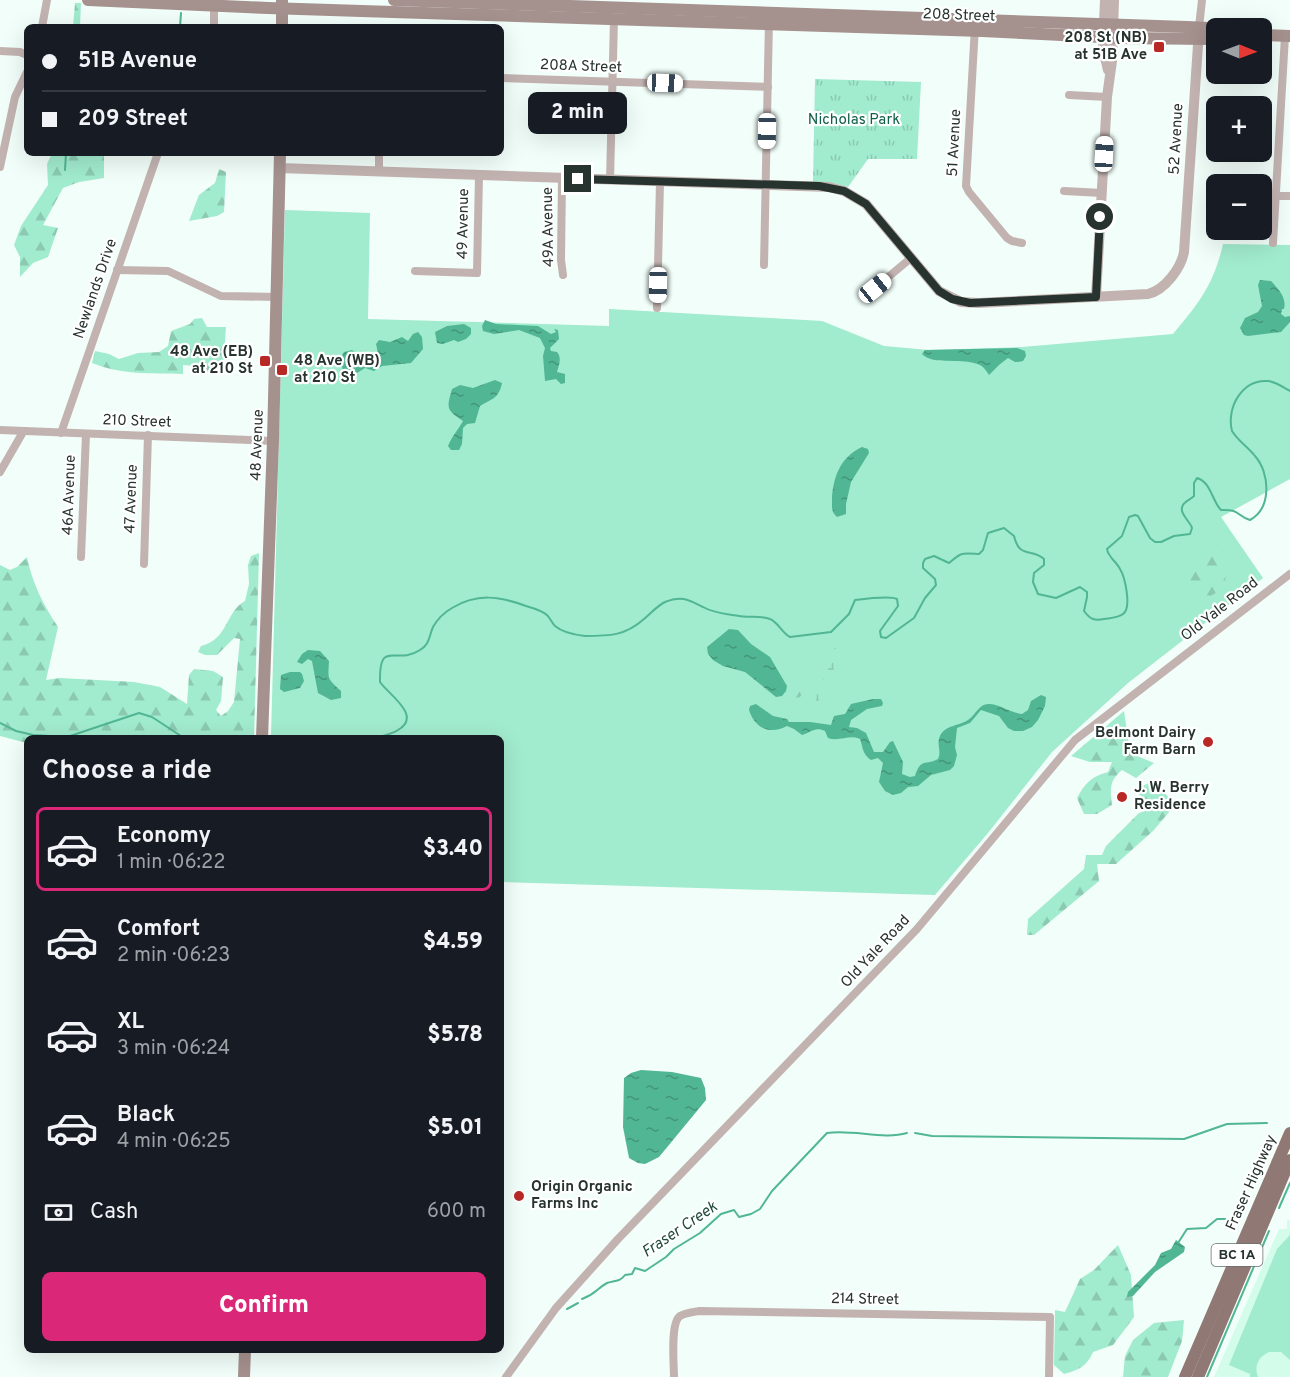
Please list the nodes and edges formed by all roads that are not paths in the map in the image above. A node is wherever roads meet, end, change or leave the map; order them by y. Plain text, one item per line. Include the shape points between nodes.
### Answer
1 (47, 0) edge
2 (88, 0) edge
3 (394, 0) edge
4 (1105, 0) edge
5 (1114, 0) edge
6 (1202, 0) edge
7 (282, 4) edge
8 (682, 5) edge
9 (214, 6) junction
10 (614, 19) junction
11 (770, 19) junction
12 (43, 24) edge
13 (214, 24) edge
14 (282, 24) edge
15 (975, 26) junction
16 (1109, 31) junction
17 (1206, 32) edge
18 (1199, 33) junction
19 (1206, 35) edge
20 (1272, 35) edge
21 (1288, 36) edge
22 (0, 51) edge
23 (24, 55) edge
24 (24, 78) edge
25 (504, 78) edge
26 (612, 81) junction
27 (768, 87) junction
28 (1070, 95) dead end
29 (1107, 97) junction
30 (3, 138) edge
31 (157, 156) edge
32 (280, 156) edge
33 (379, 156) edge
34 (0, 167) edge
35 (280, 168) junction
36 (379, 171) junction
37 (479, 175) junction
38 (562, 178) junction
39 (610, 180) junction
40 (660, 182) junction
41 (766, 185) junction
42 (1064, 191) dead end
43 (1102, 193) junction
44 (1276, 196) junction
45 (1290, 196) edge
46 (1022, 243) dead end
47 (1273, 243) dead end
48 (911, 258) junction
49 (764, 266) dead end
50 (117, 270) junction
51 (415, 271) dead end
52 (563, 275) dead end
53 (875, 288) dead end
54 (277, 297) junction
55 (1096, 297) junction
56 (657, 308) dead end
57 (0, 430) edge
58 (23, 432) junction
59 (61, 433) junction
60 (86, 434) junction
61 (148, 435) junction
62 (273, 441) junction
63 (0, 472) edge
64 (81, 557) dead end
65 (144, 564) dead end
66 (1290, 574) edge
67 (262, 735) edge
68 (1290, 1133) edge
69 (1290, 1160) edge
70 (245, 1353) edge
71 (244, 1377) edge
72 (506, 1377) edge
73 (674, 1377) edge
74 (1049, 1377) edge
75 (1185, 1377) edge
76 (1198, 1377) edge

1 - 12 street
2 - 9 main road, 208 Street
3 - 8 main road, 208 Street
4 - 16 street
5 - 16 street
6 - 18 street, 52 Avenue
7 - 9 main road, 208 Street
7 - 10 main road, 208 Street
7 - 14 main road
8 - 11 main road, 208 Street
9 - 13 street
10 - 11 main road, 208 Street
10 - 26 street
11 - 15 main road, 208 Street
11 - 27 street
15 - 16 main road, 208 Street
15 - 46 street, 51 Avenue via 966,186 1007,238
16 - 18 main road, 208 Street
16 - 29 street via 1103,49 1109,76
17 - 18 main road, 208 Street
18 - 19 main road, 208 Street
18 - 55 street, 52 Avenue via 1183,258 1153,293
20 - 21 main road
21 - 44 street
22 - 23 street
24 - 30 street
25 - 26 street, 208A Street
26 - 27 street, 208A Street
26 - 39 street
27 - 41 street
28 - 29 street
29 - 43 street
30 - 34 street
31 - 50 street, Newlands Drive
32 - 35 main road, 48 Avenue
33 - 36 street
35 - 36 street
35 - 54 main road, 48 Avenue
36 - 37 street
37 - 38 street
37 - 51 street, 49 Avenue via 477,273
38 - 39 street
38 - 52 street, 49A Avenue
39 - 40 street
40 - 41 street
40 - 56 street
41 - 48 street via 829,187 853,195 873,212
41 - 49 street
42 - 43 street
43 - 55 street
44 - 45 street
44 - 47 street
48 - 53 street
48 - 55 street via 939,291 961,302
50 - 54 street via 168,271 221,296
50 - 59 street, Newlands Drive
54 - 62 main road, 48 Avenue
57 - 58 street, 210 Street
58 - 59 street, 210 Street
58 - 63 street
59 - 60 street, 210 Street
60 - 61 street, 210 Street
60 - 64 street, 46A Avenue
61 - 62 street, 210 Street
61 - 65 street, 47 Avenue
62 - 67 main road, 48 Avenue
66 - 72 street, Old Yale Road via 1075,740 917,929 556,1308
68 - 75 main road, Fraser Highway / BC 1A
69 - 76 main road, Fraser Highway / BC 1A
70 - 71 main road
73 - 74 street, 214 Street via 676,1321 699,1311 1050,1317

